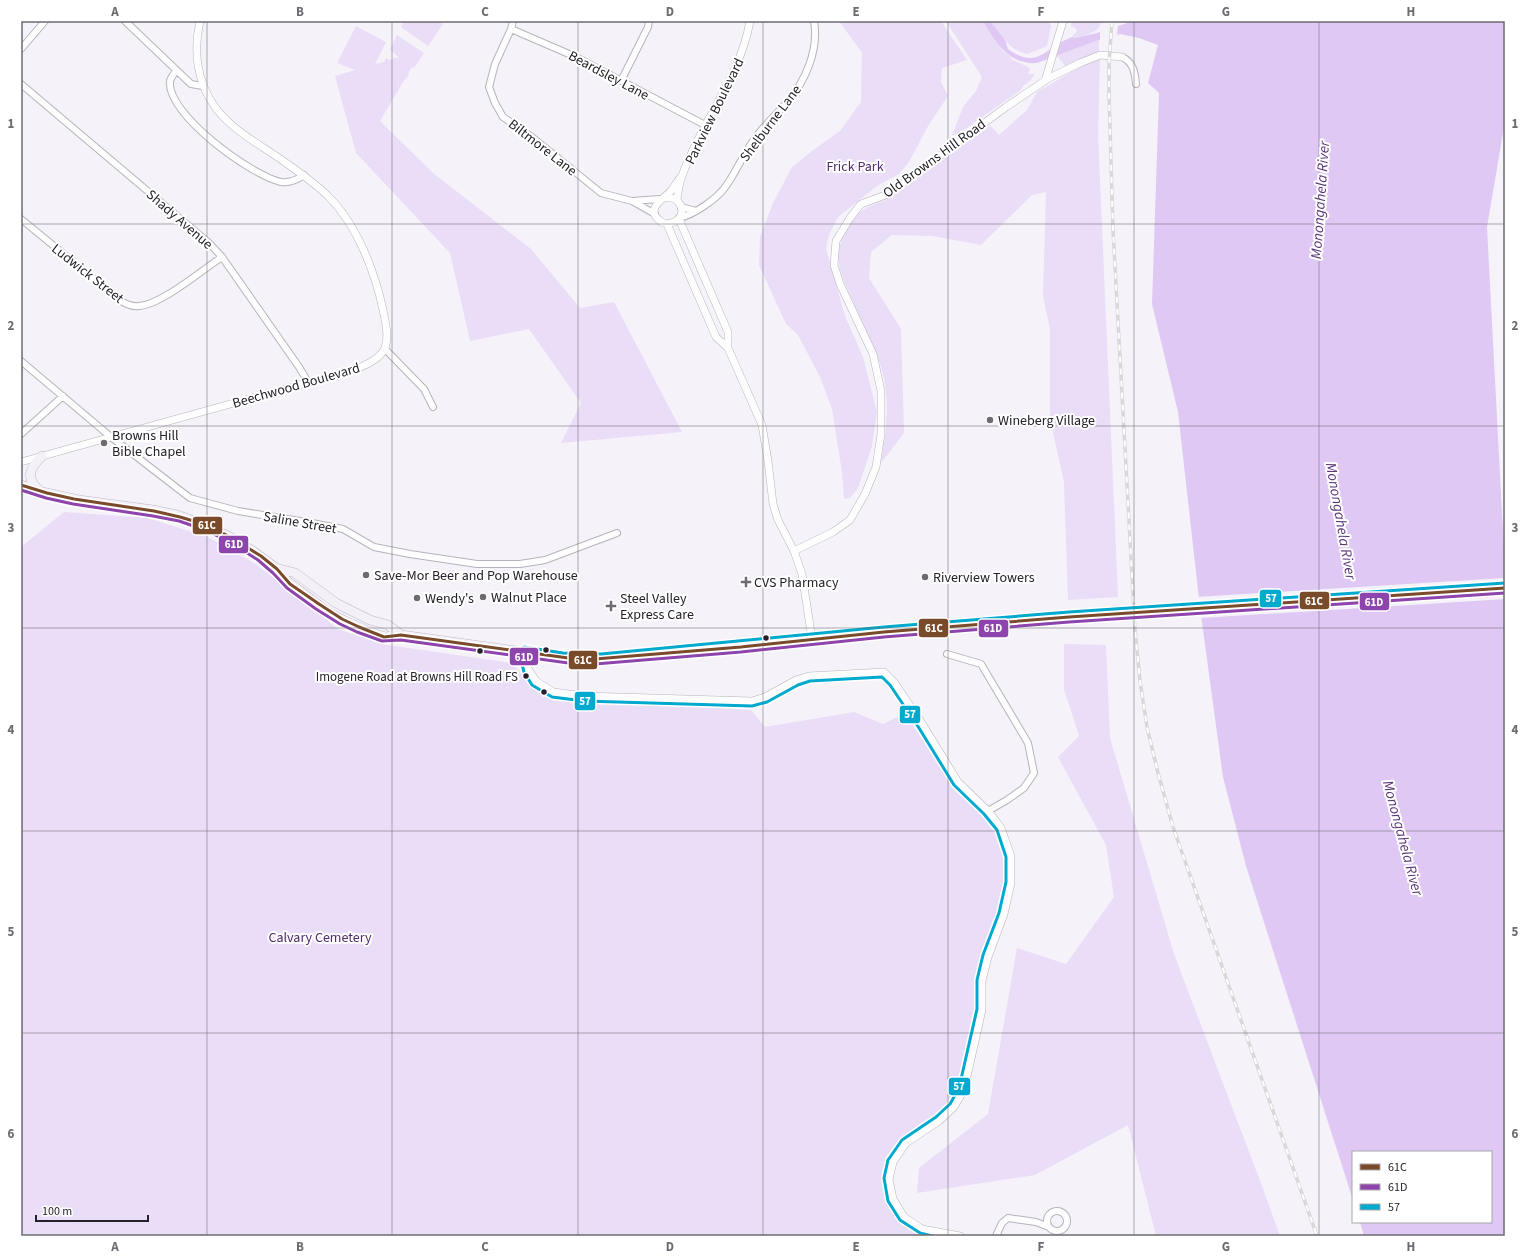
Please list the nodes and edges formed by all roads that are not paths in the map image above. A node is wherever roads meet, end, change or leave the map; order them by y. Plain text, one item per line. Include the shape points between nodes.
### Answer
1 (45, 21) edge
2 (125, 21) edge
3 (200, 21) edge
4 (513, 21) edge
5 (649, 21) edge
6 (750, 21) edge
7 (814, 21) edge
8 (1063, 23) edge
9 (511, 29) junction
10 (21, 49) edge
11 (1122, 57) joint
12 (176, 71) junction
13 (621, 81) junction
14 (1045, 81) junction
15 (21, 84) edge
16 (1136, 84) dead end
17 (203, 86) junction
18 (704, 126) junction
19 (304, 175) junction
20 (682, 176) junction
21 (662, 199) junction
22 (677, 200) junction
23 (632, 202) junction
24 (681, 207) junction
25 (696, 211) junction
26 (655, 214) junction
27 (679, 218) junction
28 (21, 219) edge
29 (668, 224) junction
30 (222, 257) junction
31 (728, 348) junction
32 (385, 350) junction
33 (21, 362) edge
34 (308, 382) junction
35 (63, 396) junction
36 (433, 407) dead end
37 (21, 434) edge
38 (111, 437) junction
39 (42, 456) junction
40 (21, 462) edge
41 (21, 485) edge
42 (42, 492) junction
43 (617, 533) dead end
44 (794, 551) junction
45 (1505, 588) edge
46 (812, 639) junction
47 (524, 652) junction
48 (947, 654) dead end
49 (988, 811) junction
50 (1047, 1218) junction
51 (1036, 1222) junction
52 (1049, 1227) junction
53 (960, 1236) edge
54 (996, 1236) edge

1 - 10 street
2 - 12 street
3 - 17 street via 196,52
4 - 9 street, Biltmore Lane
5 - 13 street
6 - 18 street, Parkview Boulevard via 735,71
7 - 25 street, Shelburne Lane via 815,48 801,82 789,100 754,140 726,186
8 - 14 street
9 - 13 street, Beardsley Lane via 576,57
9 - 23 street, Biltmore Lane via 495,64 490,87 503,116 601,193
11 - 14 street, Old Browns Hill Road via 1100,55
11 - 16 street, Old Browns Hill Road via 1132,66
12 - 17 street via 191,84
12 - 19 street via 170,78 174,98 199,130 218,146 240,163 270,179 289,182
13 - 18 street, Beardsley Lane
14 - 44 street, Old Browns Hill Road via 888,194 862,204 836,241 834,265 872,354 881,391 881,434 876,467 865,494 850,520 833,532
15 - 30 street, Shady Avenue via 194,228
17 - 19 street via 215,107 226,119
18 - 20 street, Parkview Boulevard
19 - 32 street via 342,212 363,250 380,295 388,336
20 - 21 street, Parkview Boulevard
20 - 22 street, Parkview Boulevard
21 - 22 street via 668,197
21 - 23 street
21 - 26 street, Parkview Boulevard via 655,206
22 - 24 street
23 - 26 street
24 - 25 street
24 - 27 street
25 - 27 street, Shelburne Lane
26 - 29 street via 660,221
27 - 29 street via 676,222
27 - 31 street via 728,332
28 - 30 street, Ludwick Street via 121,301 134,306 149,304 161,298
29 - 31 street via 716,337
30 - 34 street, Shady Avenue
31 - 44 street via 762,425 774,508
32 - 34 street, Beechwood Boulevard via 365,365
32 - 36 street via 424,389
33 - 35 street, Saline Street
34 - 38 street, Beechwood Boulevard
35 - 37 street
35 - 38 street, Saline Street
38 - 39 street, Beechwood Boulevard
38 - 43 street, Saline Street via 190,498 238,511 343,529 374,547 410,554 477,564 520,564 545,560
39 - 40 street, Beechwood Boulevard
39 - 42 main road via 34,465 31,474 34,486
41 - 42 main road
42 - 47 main road via 153,510 205,525 230,536 276,568 295,573 336,603 370,620 388,625 401,635
44 - 46 street via 802,574
45 - 46 main road, bridge via 1069,617
46 - 47 main road via 583,660
47 - 49 street via 528,669 540,685 553,692 584,696 752,701 810,676 884,672 924,725 958,782
48 - 49 street via 981,664 1028,743 1034,773 1024,788
49 - 53 street via 1001,828 1011,856 1011,883 1004,914 982,981 982,1010 964,1090 954,1107 939,1121 906,1143 893,1162 889,1179 893,1199 904,1216 922,1229
50 - 51 street
50 - 52 street
50 - 52 street via 1051,1212 1058,1210 1064,1213 1067,1219 1066,1226 1061,1230 1054,1231
51 - 52 street
51 - 54 street via 1008,1218 1002,1223

